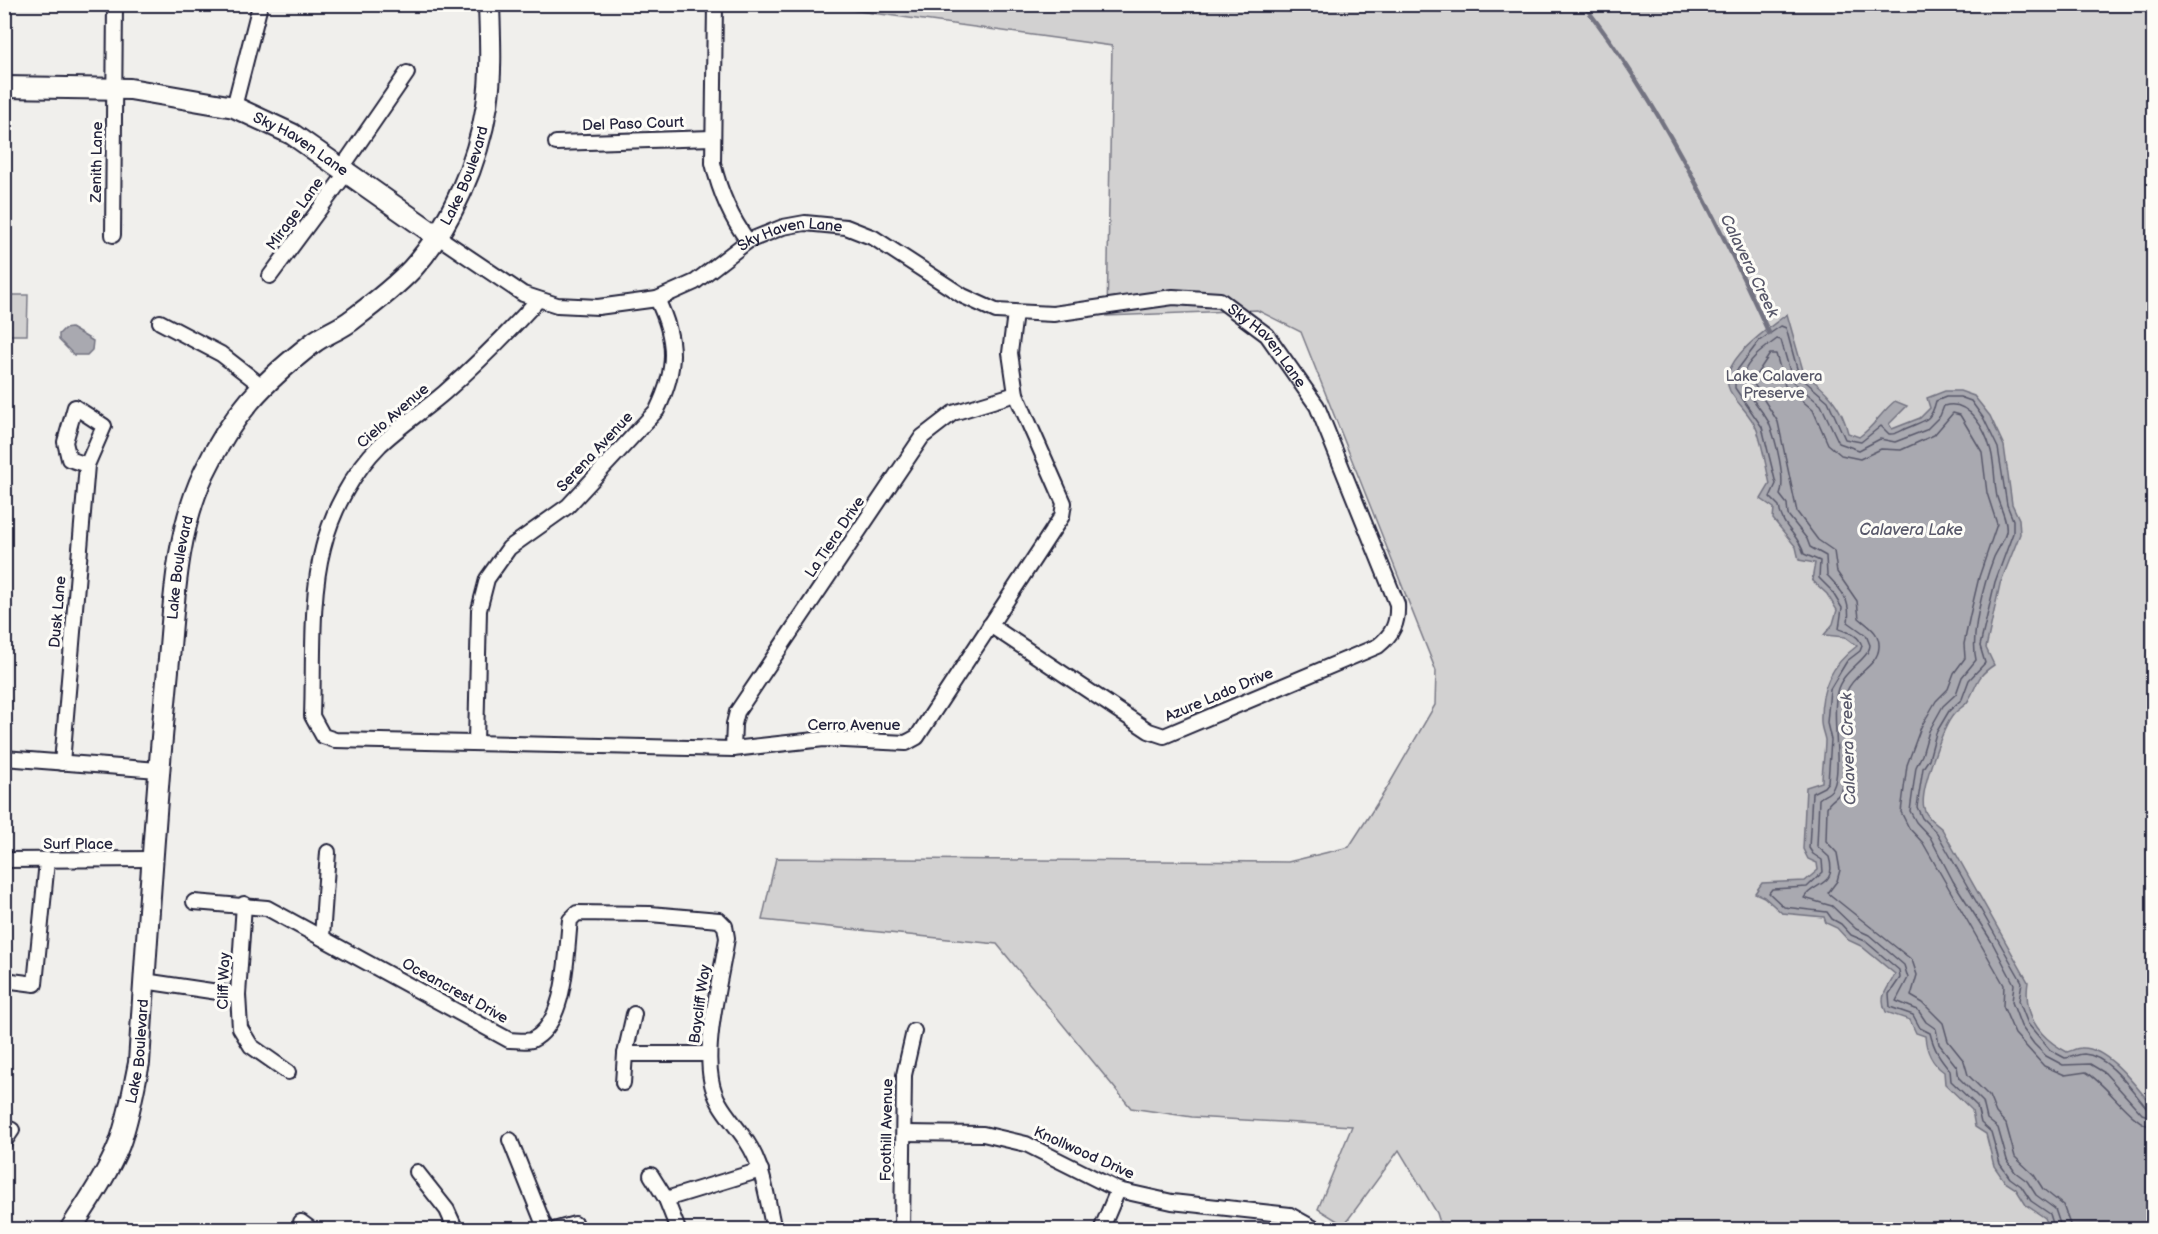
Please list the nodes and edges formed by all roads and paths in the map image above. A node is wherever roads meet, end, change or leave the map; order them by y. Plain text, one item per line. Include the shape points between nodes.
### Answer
1 (115, 4) edge
2 (489, 4) edge
3 (715, 4) edge
4 (259, 9) dead end
5 (407, 73) dead end
6 (4, 87) edge
7 (114, 89) junction
8 (234, 107) junction
9 (712, 138) junction
10 (556, 143) dead end
11 (344, 170) junction
12 (113, 235) dead end
13 (437, 236) junction
14 (748, 241) junction
15 (270, 276) dead end
16 (657, 299) junction
17 (538, 300) junction
18 (1015, 313) junction
19 (160, 322) dead end
20 (262, 386) junction
21 (1016, 394) junction
22 (87, 465) dead end
23 (990, 625) junction
24 (1378, 646) joint
25 (317, 728) joint
26 (476, 743) junction
27 (733, 749) junction
28 (4, 758) edge
29 (62, 763) junction
30 (158, 770) junction
31 (328, 852) dead end
32 (4, 860) edge
33 (151, 860) junction
34 (47, 861) junction
35 (194, 902) dead end
36 (244, 904) junction
37 (572, 918) joint
38 (322, 937) junction
39 (4, 980) edge
40 (144, 981) junction
41 (238, 995) junction
42 (634, 1014) dead end
43 (914, 1031) dead end
44 (624, 1054) junction
45 (710, 1054) junction
46 (288, 1072) dead end
47 (623, 1083) dead end
48 (4, 1126) edge
49 (904, 1133) junction
50 (510, 1140) dead end
51 (4, 1142) edge
52 (761, 1170) junction
53 (417, 1172) dead end
54 (651, 1175) dead end
55 (1118, 1190) junction
56 (666, 1199) junction
57 (575, 1224) dead end
58 (677, 1227) dead end
59 (453, 1229) edge
60 (70, 1230) edge
61 (546, 1230) edge
62 (554, 1230) edge
63 (774, 1230) edge
64 (902, 1230) edge
65 (1101, 1230) edge
66 (1317, 1230) edge

1 - 7 street, Zenith Lane
2 - 13 main road, Lake Boulevard via 490,84 482,129 460,193
3 - 9 street
4 - 8 street
5 - 11 street, Mirage Lane
6 - 7 main road, Sky Haven Lane
7 - 8 main road, Sky Haven Lane
7 - 12 street, Zenith Lane
8 - 11 main road, Sky Haven Lane via 292,134
9 - 10 street, Del Paso Court
9 - 14 street via 719,189 732,219
11 - 13 main road, Sky Haven Lane
11 - 15 street, Mirage Lane
13 - 17 street, Sky Haven Lane
13 - 20 main road, Lake Boulevard via 411,270 351,321 315,341
14 - 16 street, Sky Haven Lane via 695,282
14 - 18 street, Sky Haven Lane via 806,223 846,227 874,238 963,296 996,311
16 - 17 street, Sky Haven Lane via 598,307
16 - 26 street, Serena Avenue via 668,322 673,364 657,410 568,506 509,549 487,579 479,610
17 - 25 street, Cielo Avenue via 443,394 381,445 334,511 317,579 312,716
18 - 21 street, Cerro Avenue via 1010,353
18 - 24 street, Sky Haven Lane via 1053,314 1173,297 1220,300 1267,335 1317,406 1397,604 1398,618 1391,635
19 - 20 street via 221,354
20 - 30 main road, Lake Boulevard via 224,435 189,514 176,584
21 - 23 street, Cerro Avenue via 1064,503 1062,516
21 - 27 street, La Tiera Drive via 952,413 922,437 738,712
22 - 29 street, Dusk Lane
23 - 24 street, Azure Lado Drive via 1149,731 1164,736
23 - 27 street, Cerro Avenue via 917,737 906,743 824,739
25 - 26 street, Cerro Avenue via 323,736 335,740
26 - 27 street, Cerro Avenue
28 - 29 street
29 - 30 street
30 - 33 main road, Lake Boulevard
31 - 38 street
32 - 34 street, Surf Place
33 - 34 street, Surf Place
33 - 40 main road, Lake Boulevard
34 - 39 street via 35,984
35 - 36 street, Oceancrest Drive
36 - 38 street, Oceancrest Drive via 267,908
36 - 41 street, Cliff Way
37 - 38 street, Oceancrest Drive via 561,1001 543,1033 531,1040 509,1040
37 - 45 street, Baycliff Way via 577,913 719,920 725,926 727,938
40 - 41 street
40 - 60 main road, Lake Boulevard via 139,1063 129,1111 118,1146
41 - 46 street, Cliff Way via 240,1028 251,1046
42 - 44 street
43 - 49 street, Foothill Avenue via 904,1075
44 - 45 street
44 - 47 street
45 - 52 street, Baycliff Way via 717,1100 748,1142
48 - 51 street via 12,1130
49 - 55 street, Knollwood Drive via 983,1134 1026,1144
49 - 64 street, Foothill Avenue
50 - 61 street
52 - 56 street
52 - 63 street, Baycliff Way
53 - 59 street via 447,1210
54 - 56 street
55 - 65 street
55 - 66 street, Knollwood Drive via 1172,1202 1290,1215
56 - 58 street
57 - 62 street

